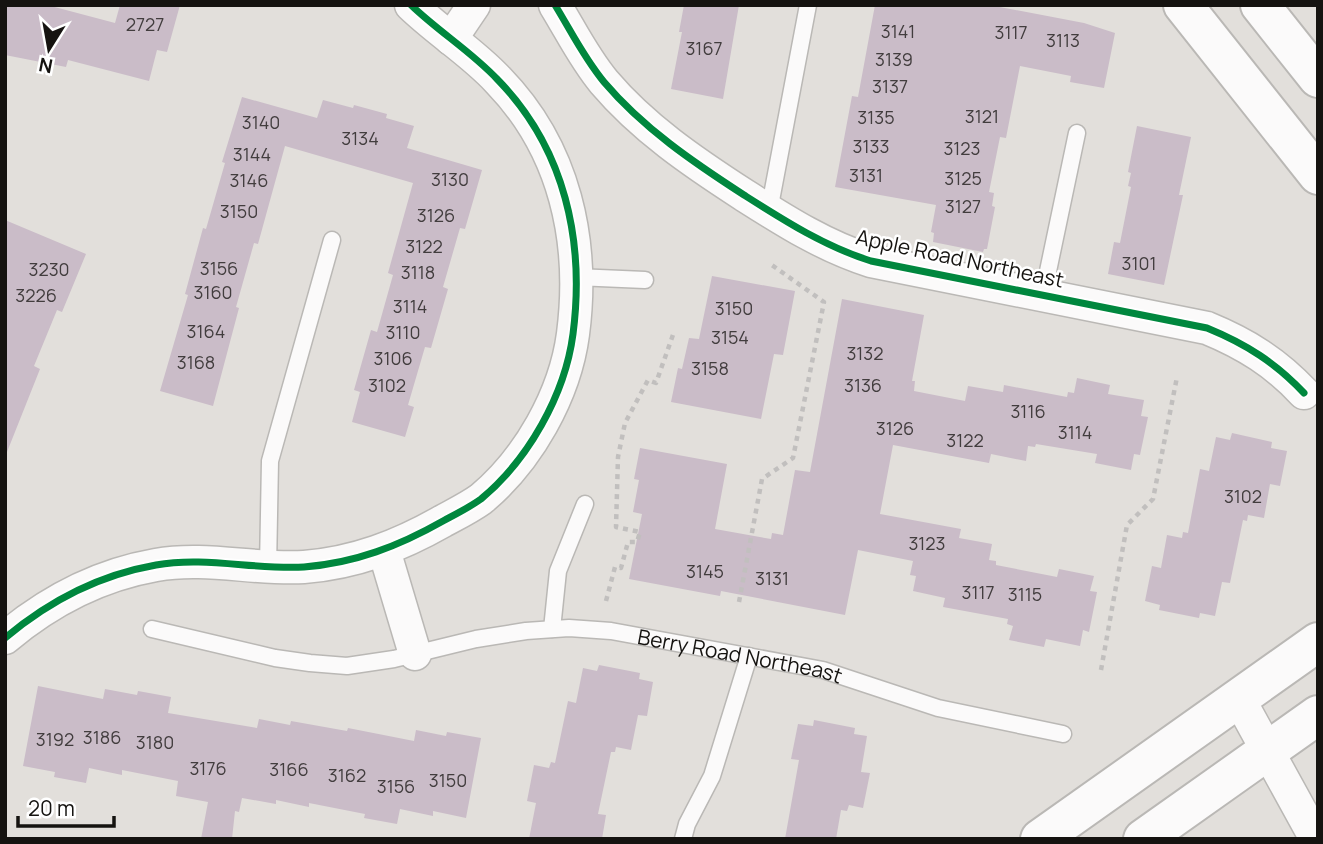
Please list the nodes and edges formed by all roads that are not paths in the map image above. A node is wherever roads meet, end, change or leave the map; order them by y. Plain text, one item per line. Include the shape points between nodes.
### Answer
1 (411, 5) edge
2 (474, 5) edge
3 (555, 5) edge
4 (808, 5) edge
5 (1183, 5) edge
6 (1260, 5) edge
7 (451, 39) junction
8 (1318, 78) edge
9 (1077, 133) dead end
10 (1318, 175) edge
11 (769, 211) junction
12 (332, 240) dead end
13 (576, 277) junction
14 (645, 281) dead end
15 (1043, 295) junction
16 (1304, 393) dead end
17 (585, 504) dead end
18 (384, 550) junction
19 (268, 568) junction
20 (152, 629) dead end
21 (552, 629) junction
22 (5, 638) edge
23 (1318, 642) edge
24 (415, 654) junction
25 (749, 656) junction
26 (1239, 699) junction
27 (1318, 715) edge
28 (1063, 734) dead end
29 (1268, 751) junction
30 (683, 839) edge
31 (1040, 839) edge
32 (1143, 839) edge
33 (1315, 839) edge

1 - 7 street
2 - 7 street
3 - 11 street, Apple Road Northeast via 597,73 636,116 675,149
4 - 11 lane
5 - 10 main road
6 - 8 main road
7 - 13 street via 500,82 551,156 569,212
9 - 15 lane
11 - 15 street, Apple Road Northeast via 821,242 871,261
12 - 19 lane via 270,461
13 - 14 lane
13 - 18 street via 568,357 554,399 534,437 480,500
15 - 16 street, Apple Road Northeast via 1207,328 1262,355
17 - 21 lane via 558,571
18 - 19 street via 332,564
18 - 24 street
19 - 22 street via 187,562 133,570 60,599
20 - 24 lane, Berry Road Northeast via 275,658 328,665 365,665
21 - 24 lane, Berry Road Northeast via 476,639
21 - 25 lane, Berry Road Northeast via 611,631
23 - 26 main road
25 - 28 lane, Berry Road Northeast via 823,670 955,713
25 - 30 lane via 712,776
26 - 29 street
26 - 31 main road
27 - 29 main road
29 - 32 main road
29 - 33 street

